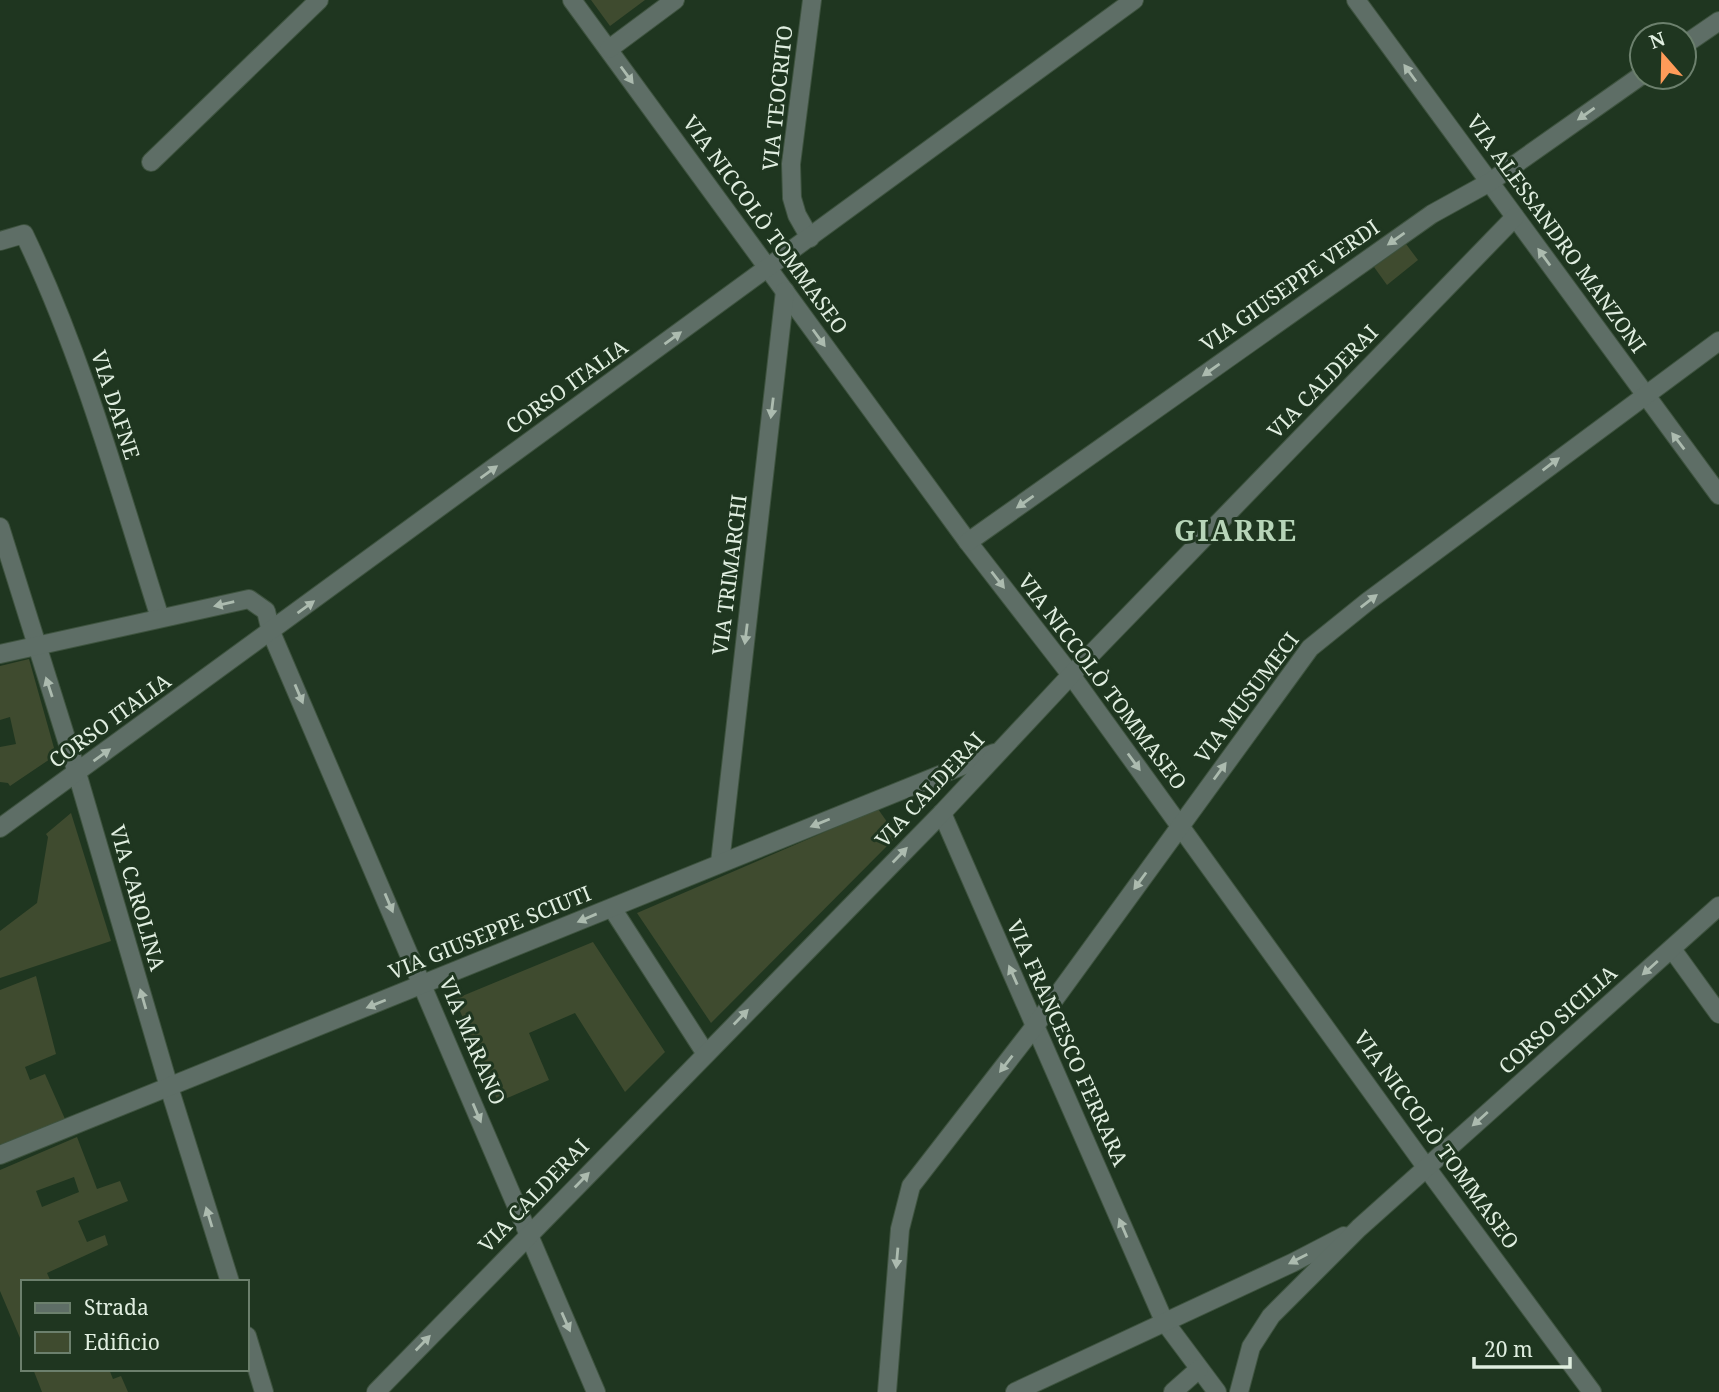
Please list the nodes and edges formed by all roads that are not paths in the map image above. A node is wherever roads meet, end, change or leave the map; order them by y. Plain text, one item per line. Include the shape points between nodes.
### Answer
1 (319, 0) edge
2 (572, 0) edge
3 (676, 0) edge
4 (812, 0) edge
5 (1135, 0) edge
6 (1356, 0) edge
7 (1719, 21) edge
8 (1698, 35) edge
9 (609, 49) junction
10 (1628, 85) edge
11 (151, 162) dead end
12 (1490, 182) junction
13 (1515, 217) junction
14 (810, 238) junction
15 (0, 241) edge
16 (768, 268) junction
17 (785, 291) junction
18 (1719, 341) edge
19 (1644, 395) junction
20 (1719, 495) edge
21 (0, 527) edge
22 (968, 542) junction
23 (160, 618) junction
24 (271, 632) junction
25 (36, 646) junction
26 (0, 654) edge
27 (1071, 675) junction
28 (997, 751) junction
29 (77, 773) junction
30 (942, 813) junction
31 (1180, 826) junction
32 (0, 828) edge
33 (720, 863) junction
34 (1719, 906) edge
35 (612, 908) junction
36 (1672, 949) junction
37 (424, 985) junction
38 (1719, 1014) edge
39 (1035, 1026) junction
40 (706, 1054) junction
41 (169, 1087) junction
42 (0, 1155) edge
43 (1426, 1167) junction
44 (1359, 1228) junction
45 (528, 1235) junction
46 (229, 1280) edge
47 (1156, 1325) junction
48 (248, 1339) edge
49 (1199, 1369) junction
50 (264, 1392) edge
51 (376, 1392) edge
52 (596, 1392) edge
53 (887, 1392) edge
54 (1015, 1392) edge
55 (1173, 1392) edge
56 (1217, 1392) edge
57 (1239, 1392) edge
58 (1592, 1392) edge

1 - 11 street
2 - 9 street, VIA NICCOLÒ TOMMASEO
3 - 9 street
4 - 14 street, VIA TEOCRITO via 791,164 792,198
5 - 14 street, CORSO ITALIA
12 -> 6 street, VIA ALESSANDRO MANZONI
7 - 8 street
9 -> 16 street, VIA NICCOLÒ TOMMASEO
10 -> 12 street, VIA GIUSEPPE VERDI
12 - 13 street, VIA ALESSANDRO MANZONI
12 -> 22 street, VIA GIUSEPPE VERDI via 1432,214
19 -> 13 street, VIA ALESSANDRO MANZONI
13 - 27 street, VIA CALDERAI
14 - 16 street, CORSO ITALIA
15 - 23 street, VIA DAFNE via 24,234 52,291 90,394
16 - 17 street, VIA NICCOLÒ TOMMASEO
24 -> 16 street, CORSO ITALIA
17 -> 22 street, VIA NICCOLÒ TOMMASEO
17 -> 33 street, VIA TRIMARCHI
18 - 19 street, VIA MUSUMECI
20 -> 19 street, VIA ALESSANDRO MANZONI
31 -> 19 street, VIA MUSUMECI via 1310,648
21 - 25 street, VIA CAROLINA
22 -> 27 street, VIA NICCOLÒ TOMMASEO
24 -> 23 street, VIA MARANO via 266,611 249,599
23 - 25 street, VIA MARANO
29 -> 24 street, CORSO ITALIA
24 -> 37 street, VIA MARANO
25 - 26 street, VIA MARANO
29 -> 25 street, VIA CAROLINA
27 - 28 street, VIA CALDERAI
27 -> 31 street, VIA NICCOLÒ TOMMASEO
28 - 30 street, VIA CALDERAI
28 -> 33 street, VIA GIUSEPPE SCIUTI
29 - 32 street, CORSO ITALIA
41 -> 29 street, VIA CAROLINA
39 -> 30 street, VIA FRANCESCO FERRARA
40 -> 30 street, VIA CALDERAI
31 -> 39 street, VIA MUSUMECI
31 - 43 street, VIA NICCOLÒ TOMMASEO
33 - 35 street, VIA GIUSEPPE SCIUTI
34 - 36 street, CORSO SICILIA
35 -> 37 street, VIA GIUSEPPE SCIUTI
35 - 40 street
36 - 38 street
36 -> 43 street, CORSO SICILIA
37 -> 41 street, VIA GIUSEPPE SCIUTI
37 -> 45 street, VIA MARANO
47 -> 39 street, VIA FRANCESCO FERRARA via 1150,1291
39 -> 53 street, VIA MUSUMECI via 911,1186 900,1229
45 -> 40 street, VIA CALDERAI
41 - 42 street, VIA GIUSEPPE SCIUTI
46 -> 41 street, VIA CAROLINA
43 - 44 street, CORSO SICILIA
43 - 58 street, VIA NICCOLÒ TOMMASEO
44 -> 47 street
44 - 57 street via 1271,1315 1251,1347
51 -> 45 street, VIA CALDERAI
45 -> 52 street, VIA MARANO
47 - 49 street, VIA FRANCESCO FERRARA
47 - 54 street
48 - 50 street
49 - 55 street
49 - 56 street, VIA FRANCESCO FERRARA

